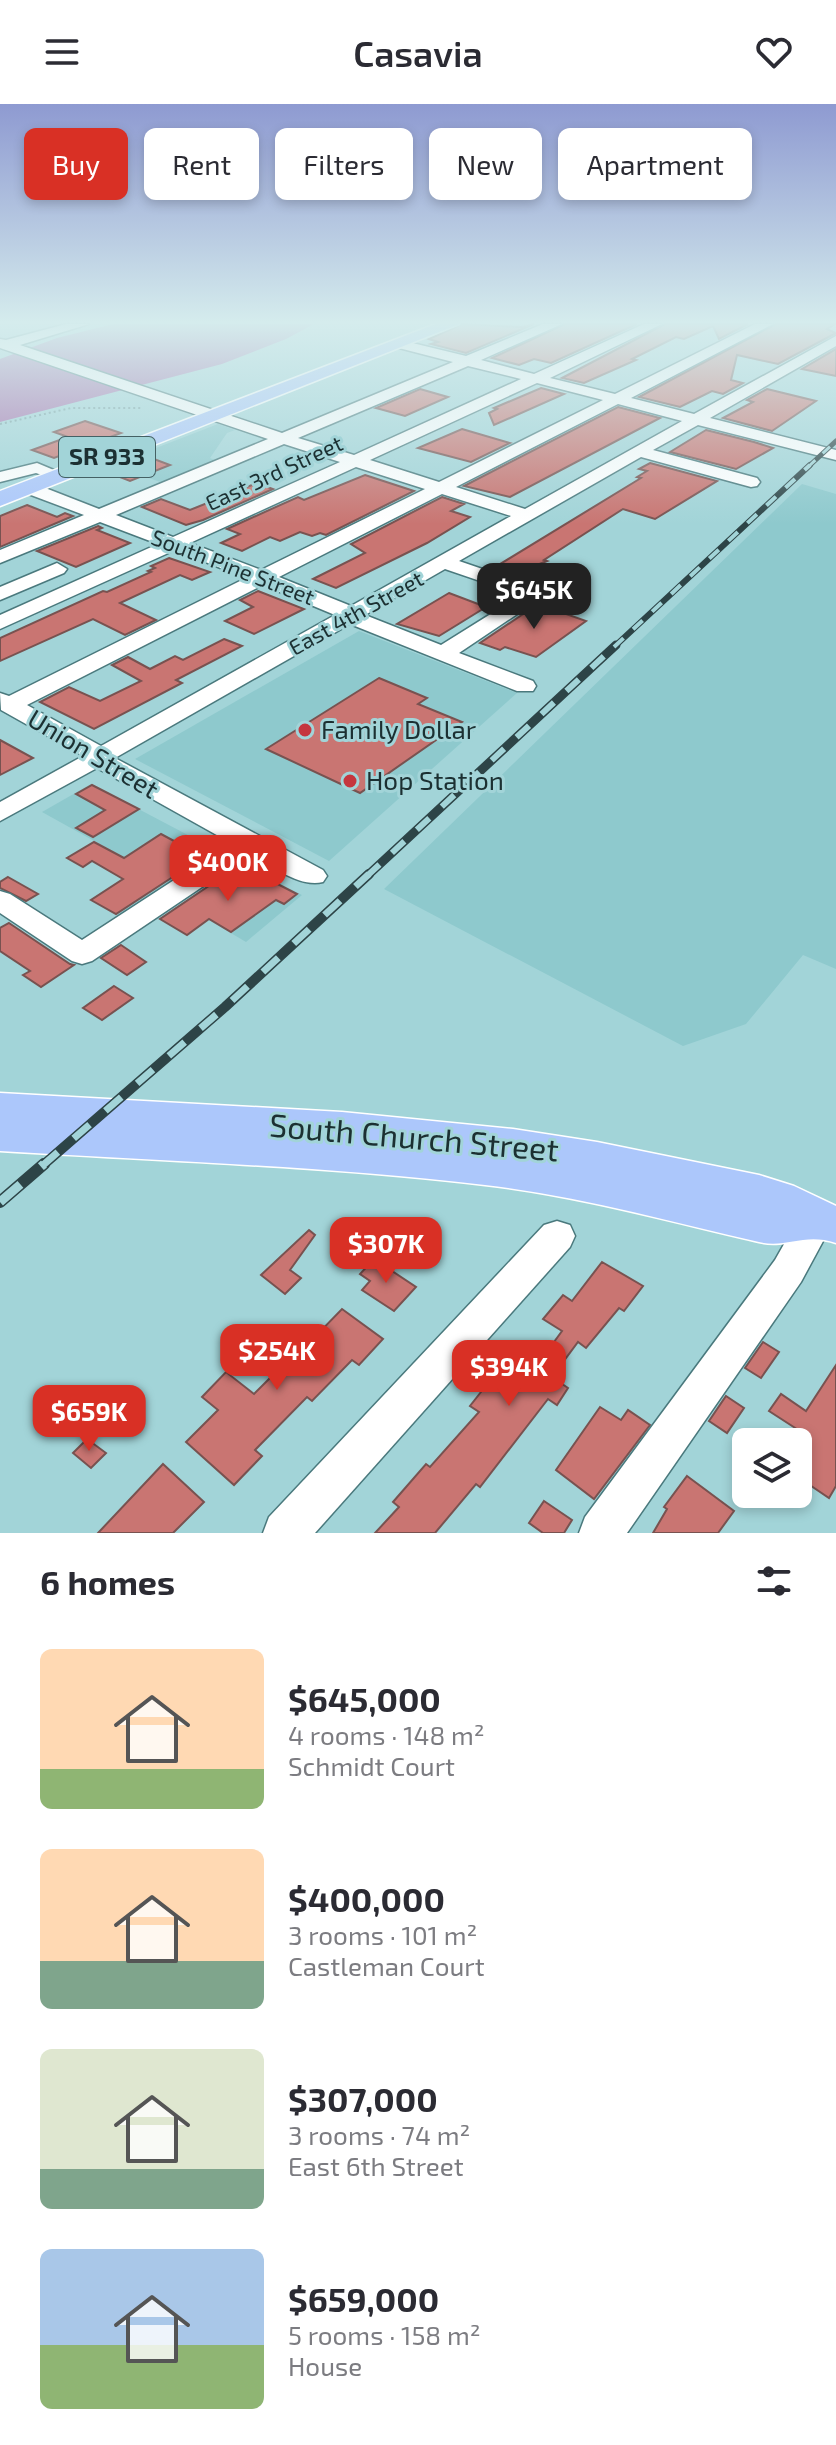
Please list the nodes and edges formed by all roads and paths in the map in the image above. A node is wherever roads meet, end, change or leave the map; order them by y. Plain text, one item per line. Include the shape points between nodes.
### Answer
1 (122, 391) edge
2 (278, 391) edge
3 (396, 391) edge
4 (508, 391) edge
5 (582, 391) edge
6 (633, 391) edge
7 (747, 391) edge
8 (616, 399) junction
9 (148, 401) junction
10 (215, 415) junction
11 (696, 420) junction
12 (0, 424) edge
13 (285, 438) junction
14 (640, 452) junction
15 (836, 455) edge
16 (354, 460) junction
17 (59, 476) junction
18 (0, 477) edge
19 (751, 482) dead end
20 (29, 488) junction
21 (441, 488) junction
22 (0, 499) edge
23 (100, 514) junction
24 (529, 516) junction
25 (174, 544) junction
26 (0, 557) edge
27 (445, 563) junction
28 (57, 569) dead end
29 (260, 577) junction
30 (0, 594) edge
31 (351, 615) junction
32 (0, 623) edge
33 (442, 654) junction
34 (525, 686) dead end
35 (5, 702) edge
36 (100, 757) junction
37 (0, 813) edge
38 (249, 843) junction
39 (313, 876) dead end
40 (0, 900) edge
41 (0, 1108) edge
42 (0, 1135) edge
43 (826, 1222) edge
44 (557, 1236) dead end
45 (285, 1533) edge
46 (601, 1533) edge

1 - 9 street
2 - 10 main road, SR 933
3 - 13 street
4 - 16 street, East 3rd Street
5 - 8 street
6 - 8 street
7 - 11 street, East 4th Street
8 - 11 street
8 - 21 street
9 - 10 street
9 - 12 path via 122,410 71,408
10 - 13 street
10 - 17 main road, SR 933
11 - 14 street, East 4th Street
11 - 15 street
13 - 16 street
13 - 23 street
14 - 19 street
14 - 24 street, East 4th Street
16 - 21 street
16 - 25 street, East 3rd Street
17 - 18 street via 37,468
17 - 20 main road, SR 933
20 - 22 main road, SR 933
20 - 23 street, South Pine Street
21 - 24 street
21 - 29 street
23 - 25 street, South Pine Street
23 - 26 street
24 - 27 street, East 4th Street
25 - 29 street, South Pine Street
25 - 32 street, East 3rd Street
27 - 31 street, East 4th Street
27 - 33 street via 537,594
28 - 30 street
29 - 31 street, South Pine Street
29 - 35 street
31 - 33 street, South Pine Street
31 - 36 street, East 4th Street
33 - 34 street, South Pine Street
35 - 36 street, Union Street
36 - 37 street, East 4th Street
36 - 38 street, Union Street via 112,769
38 - 39 street, Union Street
38 - 40 street via 82,954
41 - 43 main road, South Church Street via 335,1128 525,1146 773,1196
42 - 43 main road, South Church Street via 459,1165 589,1184 767,1226
43 - 46 street
44 - 45 street

